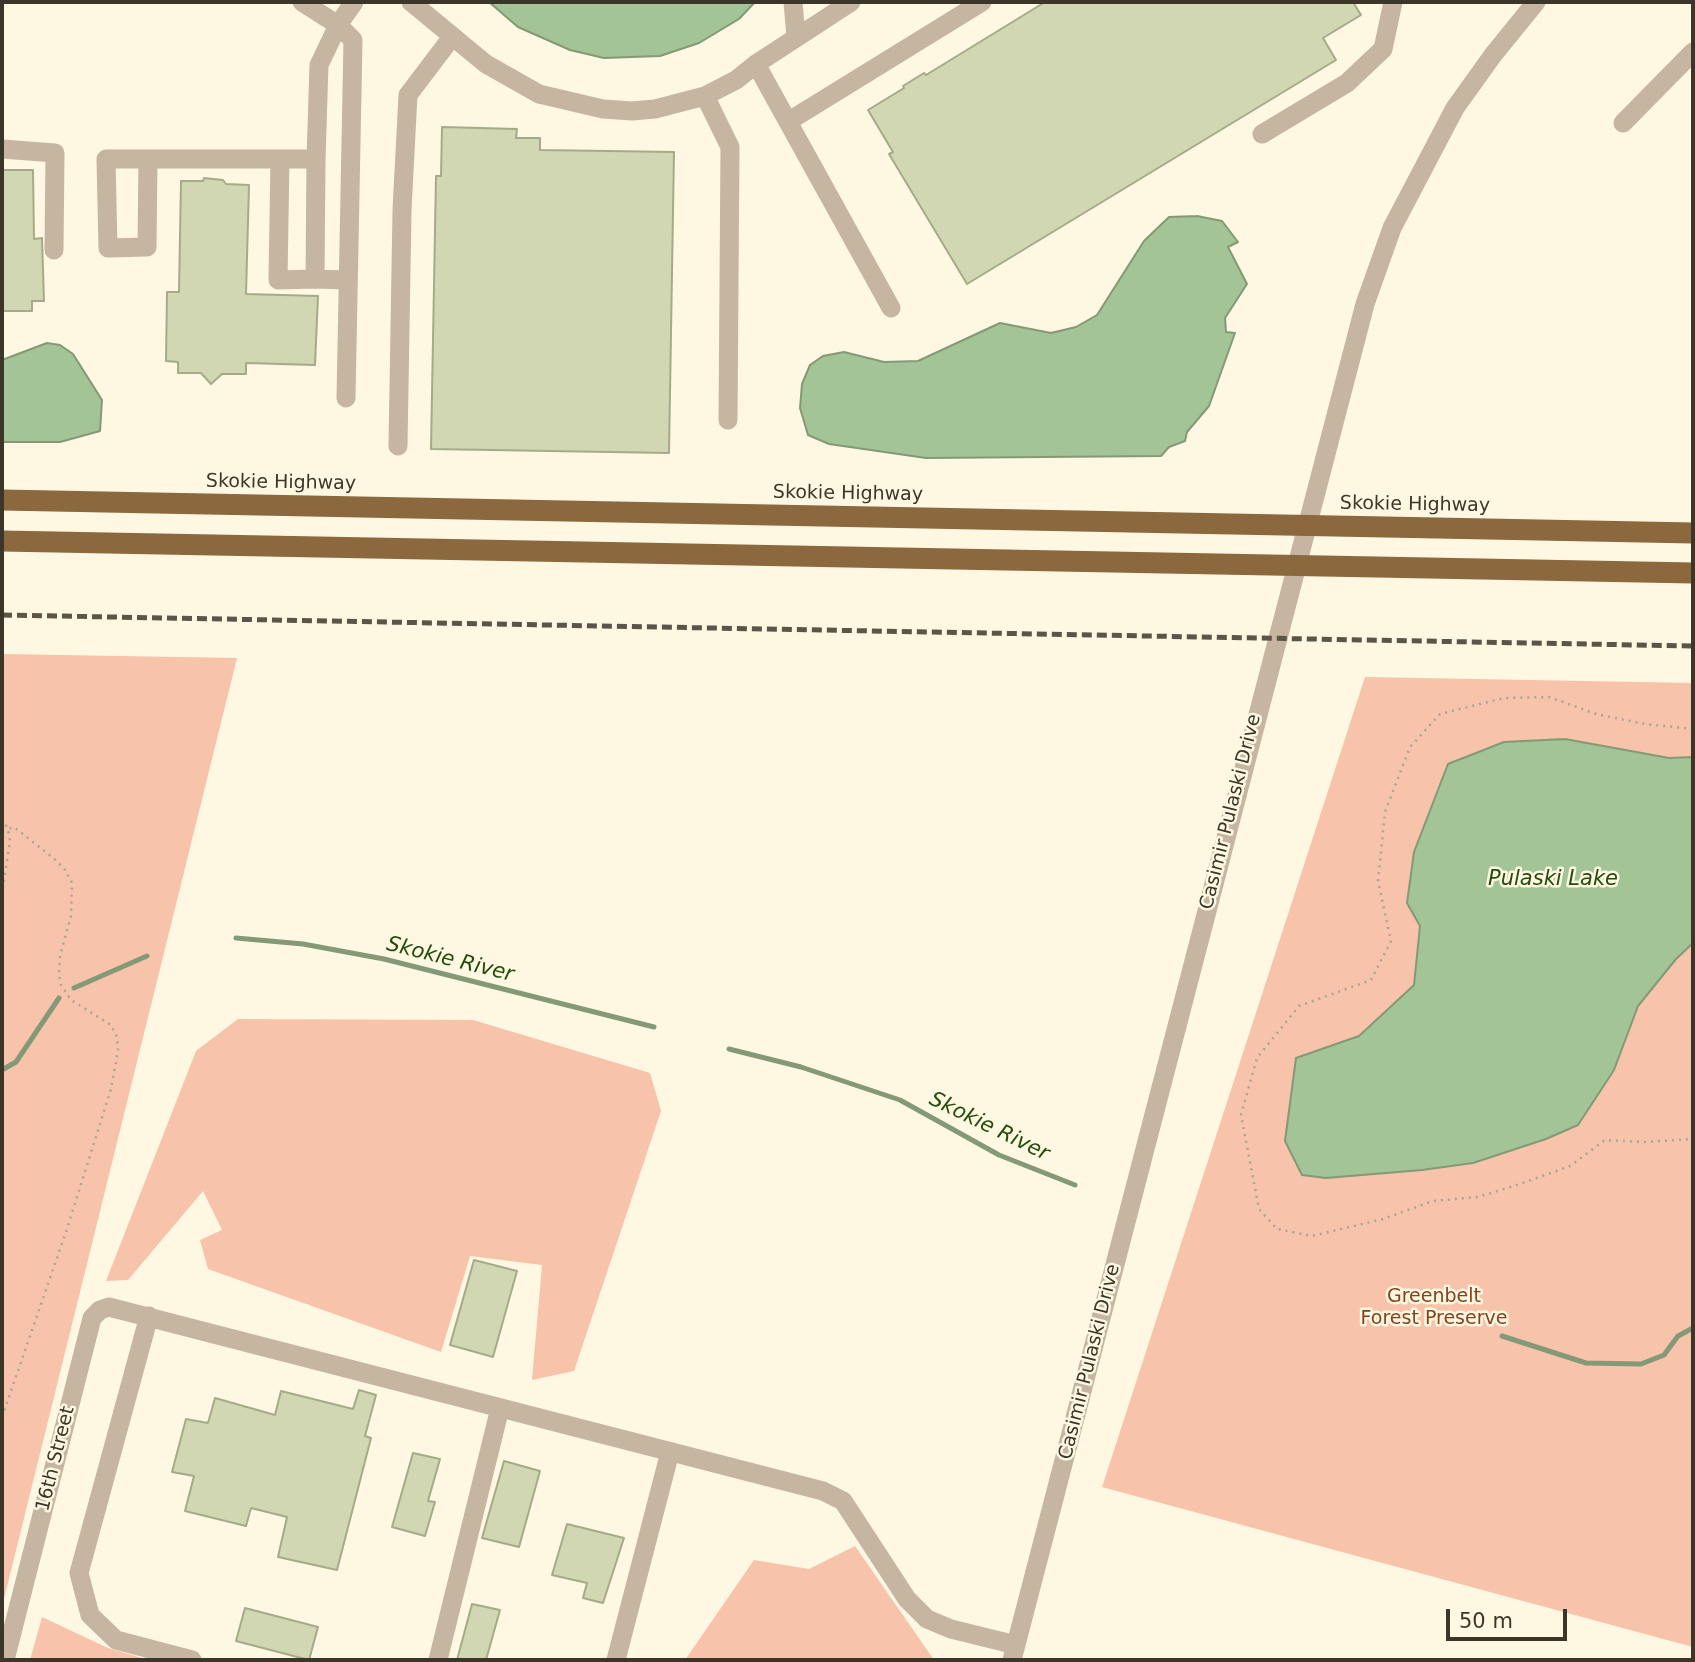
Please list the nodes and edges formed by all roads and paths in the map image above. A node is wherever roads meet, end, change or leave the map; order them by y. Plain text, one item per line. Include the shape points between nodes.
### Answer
1 (302, 2) edge
2 (354, 2) edge
3 (411, 2) edge
4 (793, 2) edge
5 (851, 2) edge
6 (982, 2) edge
7 (1393, 2) edge
8 (1536, 2) edge
9 (338, 25) junction
10 (452, 37) junction
11 (796, 37) junction
12 (1693, 52) edge
13 (756, 64) junction
14 (705, 96) junction
15 (789, 121) junction
16 (1623, 123) dead end
17 (1262, 134) dead end
18 (2, 149) edge
19 (148, 159) junction
20 (280, 159) junction
21 (316, 159) junction
22 (54, 250) dead end
23 (315, 279) junction
24 (347, 280) junction
25 (891, 308) dead end
26 (346, 398) dead end
27 (728, 421) dead end
28 (398, 446) dead end
29 (2, 500) edge
30 (1693, 533) edge
31 (2, 541) edge
32 (1693, 573) edge
33 (1693, 729) edge
34 (2, 819) edge
35 (8, 829) junction
36 (2, 894) edge
37 (1693, 1139) edge
38 (149, 1316) junction
39 (500, 1408) junction
40 (2, 1417) edge
41 (670, 1452) junction
42 (1014, 1652) edge
43 (5, 1660) edge
44 (192, 1660) edge
45 (438, 1660) edge
46 (616, 1660) edge

1 - 9 street
2 - 9 street
3 - 10 street
4 - 11 street
5 - 11 street
6 - 15 street
7 - 17 street via 1383,49 1347,83
8 - 42 street, Casimir Pulaski Drive via 1455,108 1392,229 1364,304
9 - 21 street via 319,65
9 - 24 street via 353,40
10 - 14 street via 486,64 538,94 570,103 632,111
10 - 28 street via 408,95
11 - 13 street
12 - 16 street
13 - 14 street
13 - 15 street
14 - 27 street via 730,147
15 - 25 street
18 - 22 street via 55,153
19 - 19 street via 147,247 108,248 106,159
19 - 20 street
20 - 21 street
20 - 23 street via 278,280
21 - 23 street
23 - 24 street
24 - 26 street
29 - 30 highway, Skokie Highway
31 - 32 highway
33 - 37 path via 1596,714 1549,697 1504,698 1440,714 1409,747 1385,812 1378,881 1391,941 1371,980 1299,1006 1256,1058 1241,1115 1259,1209 1277,1229 1312,1236 1433,1201 1478,1197 1520,1184 1570,1166 1605,1140
34 - 35 path
35 - 36 path
35 - 40 path via 14,827 52,857 72,883 71,916 60,956 61,985 71,1000 111,1026 118,1050 111,1089 66,1232
38 - 39 street, 16th Street
38 - 43 street, 16th Street via 109,1307 92,1318
38 - 44 street via 79,1573 90,1615 116,1640
39 - 41 street, 16th Street
39 - 45 street
41 - 42 street, 16th Street via 823,1491 843,1501 907,1600 927,1619
41 - 46 street

